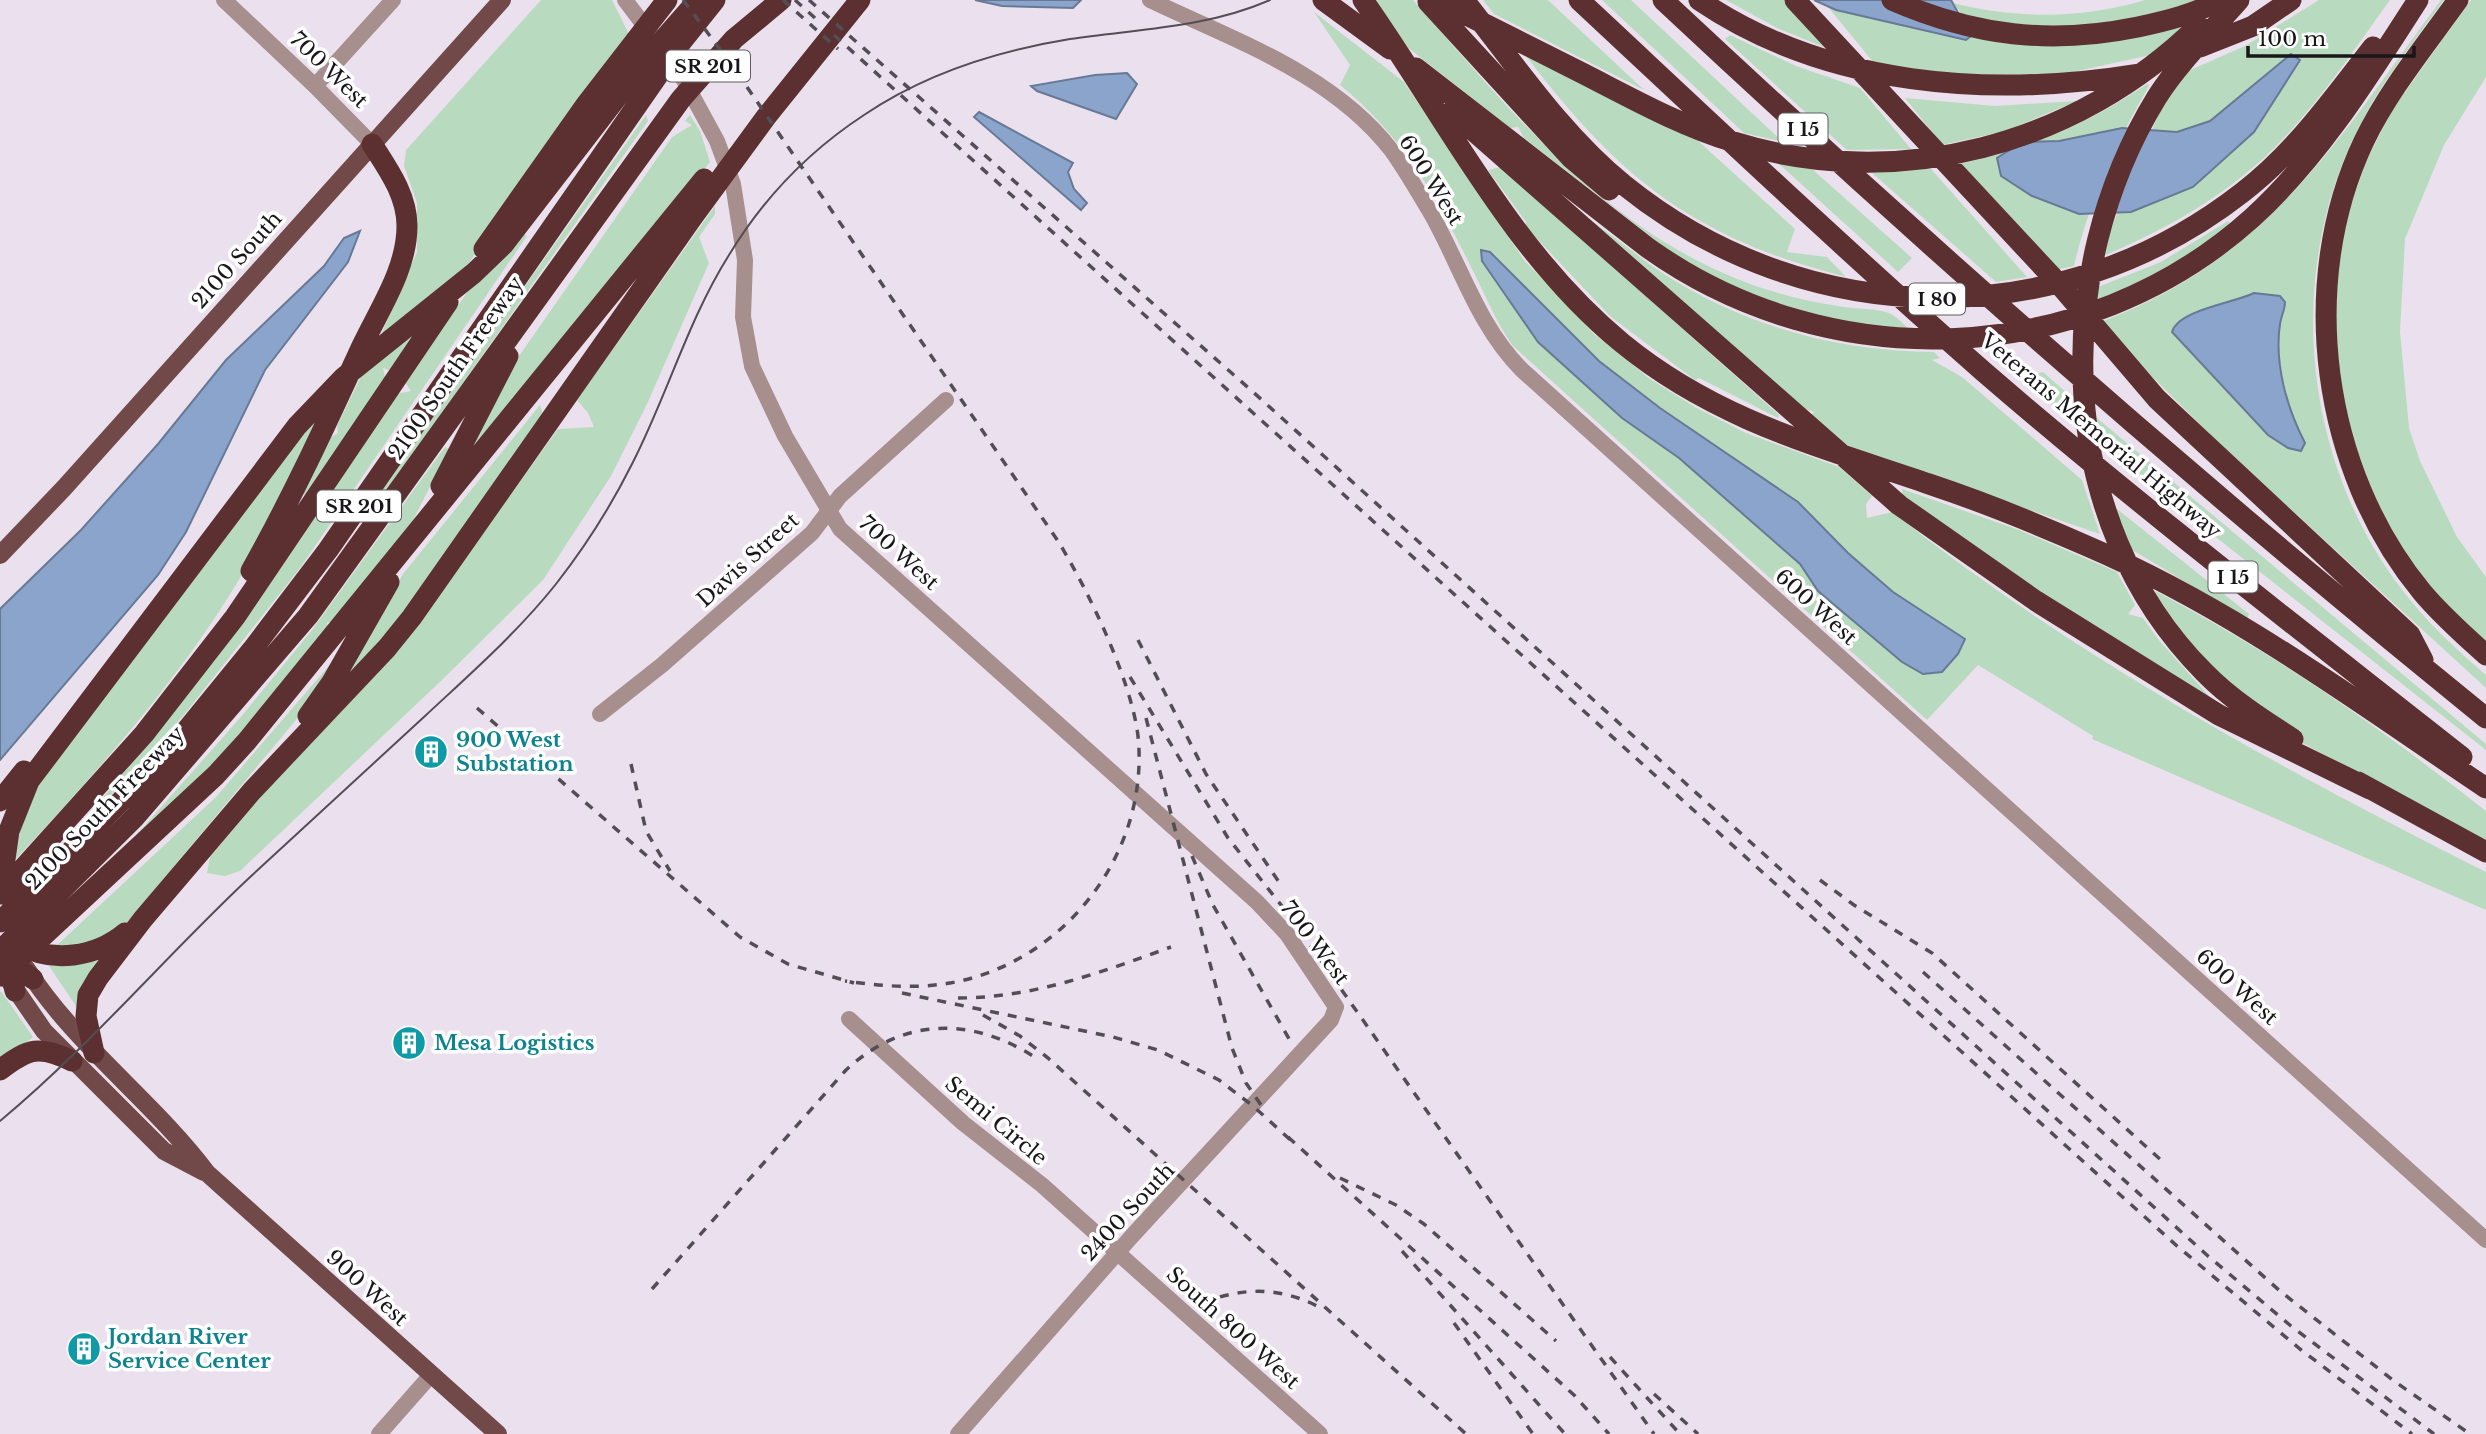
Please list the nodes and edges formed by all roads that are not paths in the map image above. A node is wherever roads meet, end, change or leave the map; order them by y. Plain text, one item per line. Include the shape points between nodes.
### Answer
1 (224, 0) edge
2 (393, 0) edge
3 (502, 0) edge
4 (625, 0) edge
5 (667, 0) edge
6 (698, 0) edge
7 (715, 0) edge
8 (781, 0) edge
9 (1150, 0) edge
10 (1323, 0) edge
11 (1363, 0) edge
12 (1427, 0) edge
13 (1437, 0) edge
14 (1464, 0) edge
15 (1579, 0) edge
16 (1662, 0) edge
17 (1699, 0) edge
18 (1795, 0) edge
19 (1807, 0) edge
20 (1892, 0) edge
21 (2220, 0) edge
22 (2226, 0) edge
23 (2239, 0) edge
24 (2291, 0) edge
25 (2410, 0) edge
26 (2418, 0) edge
27 (2458, 0) edge
28 (854, 8) edge
29 (316, 86) junction
30 (1879, 91) junction
31 (624, 109) junction
32 (372, 144) junction
33 (1527, 167) junction
34 (579, 237) junction
35 (1713, 244) junction
36 (946, 400) dead end
37 (828, 511) junction
38 (2, 557) edge
39 (231, 615) junction
40 (2486, 655) edge
41 (2428, 671) junction
42 (86, 702) junction
43 (600, 714) dead end
44 (2486, 718) edge
45 (2486, 776) edge
46 (2486, 788) edge
47 (2370, 789) junction
48 (252, 791) junction
49 (0, 801) edge
50 (2486, 852) edge
51 (0, 894) edge
52 (0, 905) edge
53 (144, 919) junction
54 (3, 952) edge
55 (33, 979) joint
56 (849, 1019) dead end
57 (1331, 1020) joint
58 (94, 1053) junction
59 (72, 1061) junction
60 (0, 1070) edge
61 (207, 1173) junction
62 (2486, 1240) edge
63 (1118, 1253) junction
64 (431, 1375) junction
65 (379, 1434) edge
66 (498, 1434) edge
67 (958, 1434) edge
68 (1320, 1434) edge

1 - 29 street, 700 West
2 - 29 street
3 - 32 main road, 2100 South
4 - 37 street, 700 West via 680,73 717,141 733,184 745,260 743,317 752,366
5 - 39 highway via 538,171
6 - 31 highway via 648,57
7 - 31 highway, 2100 South Freeway / SR 201
8 - 34 highway, 2100 South Freeway / SR 201 via 708,66
9 - 62 street, 600 West via 1284,64 1349,108 1392,151 1430,211 1485,321 1522,370
10 - 33 highway
11 - 46 highway via 1533,252 1594,318 1655,368 1706,400 1777,434 1978,501 2146,573 2294,657
12 - 35 highway via 1570,158 1666,229
13 - 22 highway via 1694,128 1783,154 1874,163 1976,151 2053,125 2141,76
14 - 35 highway, I 80 via 1594,158 1647,203
15 - 45 highway, Veterans Memorial Highway / I 15 via 1984,372 2137,500
16 - 41 highway, Veterans Memorial Highway / I 15 via 1944,257
17 - 24 highway via 1766,40 1839,63 1922,82 2003,87 2074,85 2140,73 2253,26
18 - 30 highway
19 - 30 highway
20 - 21 highway via 1932,17 1992,32 2044,38 2167,21
23 - 47 highway via 2158,97 2109,196 2095,244 2082,341 2087,433 2108,518 2136,580 2170,631 2213,680 2272,726
25 - 35 highway, I 80 via 2315,122 2259,179 2187,231 2104,269 2012,293 1932,299 1814,283
26 - 33 highway via 2312,153 2244,225 2188,266 2145,290 2099,310 2021,332 1962,339 1887,339 1770,313 1663,259
27 - 40 highway via 2395,88 2364,142 2343,199 2325,316 2338,420 2371,510 2422,592
28 - 48 highway via 766,117 387,648
28 - 54 highway via 773,95 216,775 71,911
29 - 32 street, 700 West
30 - 41 highway via 2157,400 2410,635
31 - 42 highway via 488,260 317,402
31 - 54 highway, 2100 South Freeway / SR 201 via 328,550 181,737 52,870
32 - 38 main road, 2100 South
32 - 39 highway via 394,180 407,224 404,249 318,441
33 - 47 highway via 1784,406 1899,505 2036,601 2219,715
34 - 48 highway via 502,367 332,682
34 - 54 highway, 2100 South Freeway / SR 201 via 308,616 190,757
36 - 37 street, Davis Street
37 - 43 street, Davis Street via 811,533
37 - 57 street, 700 West via 840,529 1257,902 1287,934 1336,1007
39 - 51 highway via 144,734
41 - 44 highway, Veterans Memorial Highway / I 15
42 - 49 highway
42 - 51 highway via 22,796 9,831
47 - 50 highway
48 - 53 highway
52 - 54 highway
53 - 54 highway via 111,945 92,952 65,956
53 - 58 highway via 88,995 86,1016
54 - 55 highway
54 - 59 main road, 900 West via 44,1031
55 - 58 main road, 900 West
56 - 63 street, Semi Circle via 962,1123 1042,1185
57 - 63 street, 2400 South
58 - 61 main road, 900 West via 180,1137
59 - 60 highway via 52,1051 34,1050
59 - 61 main road, 900 West via 164,1151
61 - 64 main road, 900 West
63 - 67 street, 2400 South
63 - 68 street, South 800 West
64 - 65 street
64 - 66 main road, 900 West

